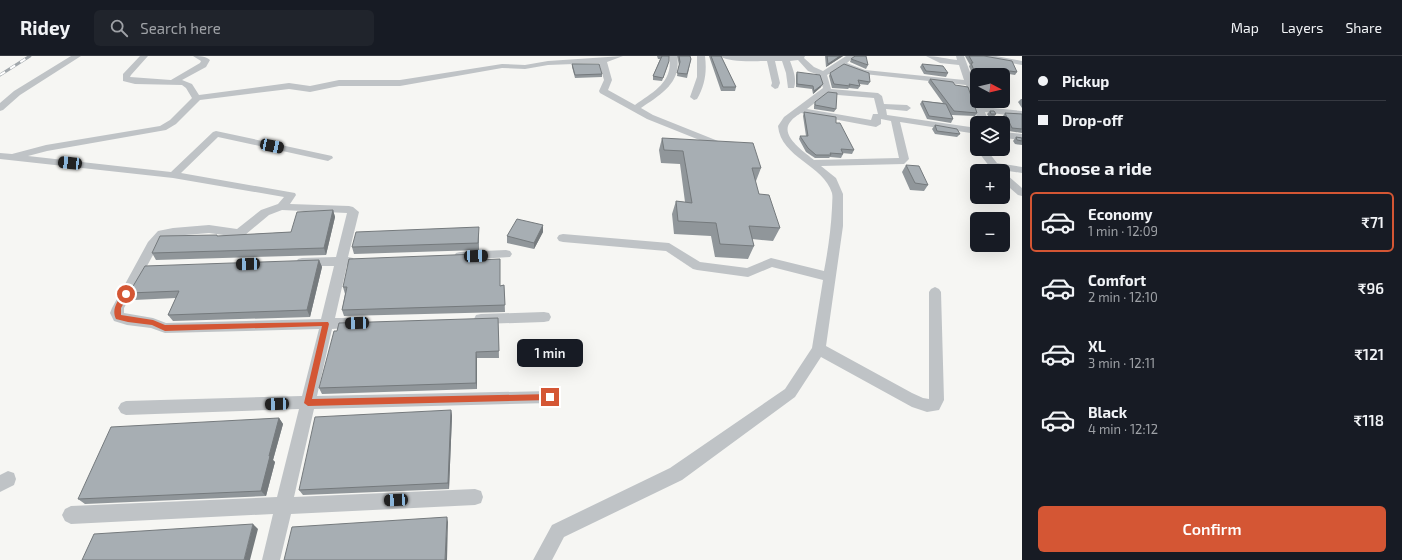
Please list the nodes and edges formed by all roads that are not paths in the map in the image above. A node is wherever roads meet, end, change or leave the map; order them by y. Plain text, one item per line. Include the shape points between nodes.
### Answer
1 (77, 56) edge
2 (144, 56) edge
3 (197, 56) edge
4 (619, 56) edge
5 (673, 56) edge
6 (701, 56) edge
7 (724, 56) edge
8 (851, 56) edge
9 (930, 56) edge
10 (983, 56) edge
11 (801, 57) edge
12 (771, 59) junction
13 (785, 59) junction
14 (602, 60) junction
15 (961, 60) edge
16 (1022, 63) edge
17 (841, 64) junction
18 (823, 74) junction
19 (173, 82) junction
20 (970, 83) joint
21 (775, 86) dead end
22 (791, 86) dead end
23 (824, 91) junction
24 (694, 97) dead end
25 (197, 98) junction
26 (880, 106) junction
27 (0, 108) edge
28 (636, 108) junction
29 (907, 108) dead end
30 (979, 109) joint
31 (800, 110) junction
32 (1022, 114) edge
33 (982, 116) edge
34 (883, 117) junction
35 (895, 119) junction
36 (970, 132) edge
37 (1010, 136) edge
38 (1022, 137) edge
39 (731, 149) edge
40 (0, 156) edge
41 (12, 157) junction
42 (328, 158) dead end
43 (813, 163) junction
44 (1010, 169) edge
45 (1022, 170) edge
46 (173, 175) junction
47 (1010, 183) edge
48 (1022, 193) edge
49 (282, 207) junction
50 (563, 238) dead end
51 (506, 254) dead end
52 (451, 257) edge
53 (364, 260) edge
54 (340, 261) junction
55 (292, 263) edge
56 (141, 267) junction
57 (157, 267) edge
58 (829, 277) junction
59 (936, 292) dead end
60 (544, 317) dead end
61 (472, 320) edge
62 (372, 322) edge
63 (326, 324) junction
64 (819, 349) junction
65 (550, 397) dead end
66 (308, 403) junction
67 (126, 408) dead end
68 (475, 497) dead end
69 (285, 505) junction
70 (71, 515) dead end
71 (271, 560) edge
72 (542, 560) edge

1 - 27 street via 17,93
2 - 19 street via 126,74 126,79
3 - 19 street via 206,60 203,66
4 - 14 street
5 - 28 street via 676,64 673,77
6 - 24 street via 701,82
7 - 12 street via 745,60
8 - 17 street
9 - 15 street via 943,61
10 - 16 street
11 - 13 street
11 - 18 street via 811,69
12 - 13 street
12 - 21 street
13 - 22 street
14 - 25 street via 548,62 525,67 502,66 400,83 339,83 315,88 289,86
14 - 28 street via 608,80 603,91
15 - 20 street
17 - 18 street
17 - 20 street via 864,72
18 - 23 street via 827,89
19 - 25 street via 184,82
23 - 26 street via 878,96
23 - 31 street
25 - 41 street via 173,122 163,128 46,148
26 - 29 street
26 - 34 street
28 - 39 street via 650,117
30 - 32 street
30 - 33 street
31 - 34 street via 876,124 876,116
31 - 43 street via 787,119 783,126 784,136 796,150
34 - 35 street
35 - 36 street
35 - 43 street via 904,160
37 - 38 street
40 - 41 street
41 - 46 street
42 - 46 street via 216,134
43 - 58 street via 832,180 838,194
44 - 45 street
46 - 49 street via 291,195
47 - 48 street
49 - 54 street via 352,211
49 - 56 street via 263,213 238,233 209,229 162,234 154,242
50 - 58 street via 669,247 698,266 748,273 771,262
51 - 52 street
53 - 54 street
54 - 55 street
54 - 63 street
56 - 57 street
56 - 63 street via 118,308 117,313 122,319 153,323 165,328
58 - 64 street
59 - 64 street via 937,400 934,405 929,407 912,400
60 - 61 street
62 - 63 street
63 - 66 street
64 - 72 street via 790,393 676,474 558,530
65 - 66 street
66 - 67 street
66 - 69 street
68 - 69 street
69 - 70 street
69 - 71 street

